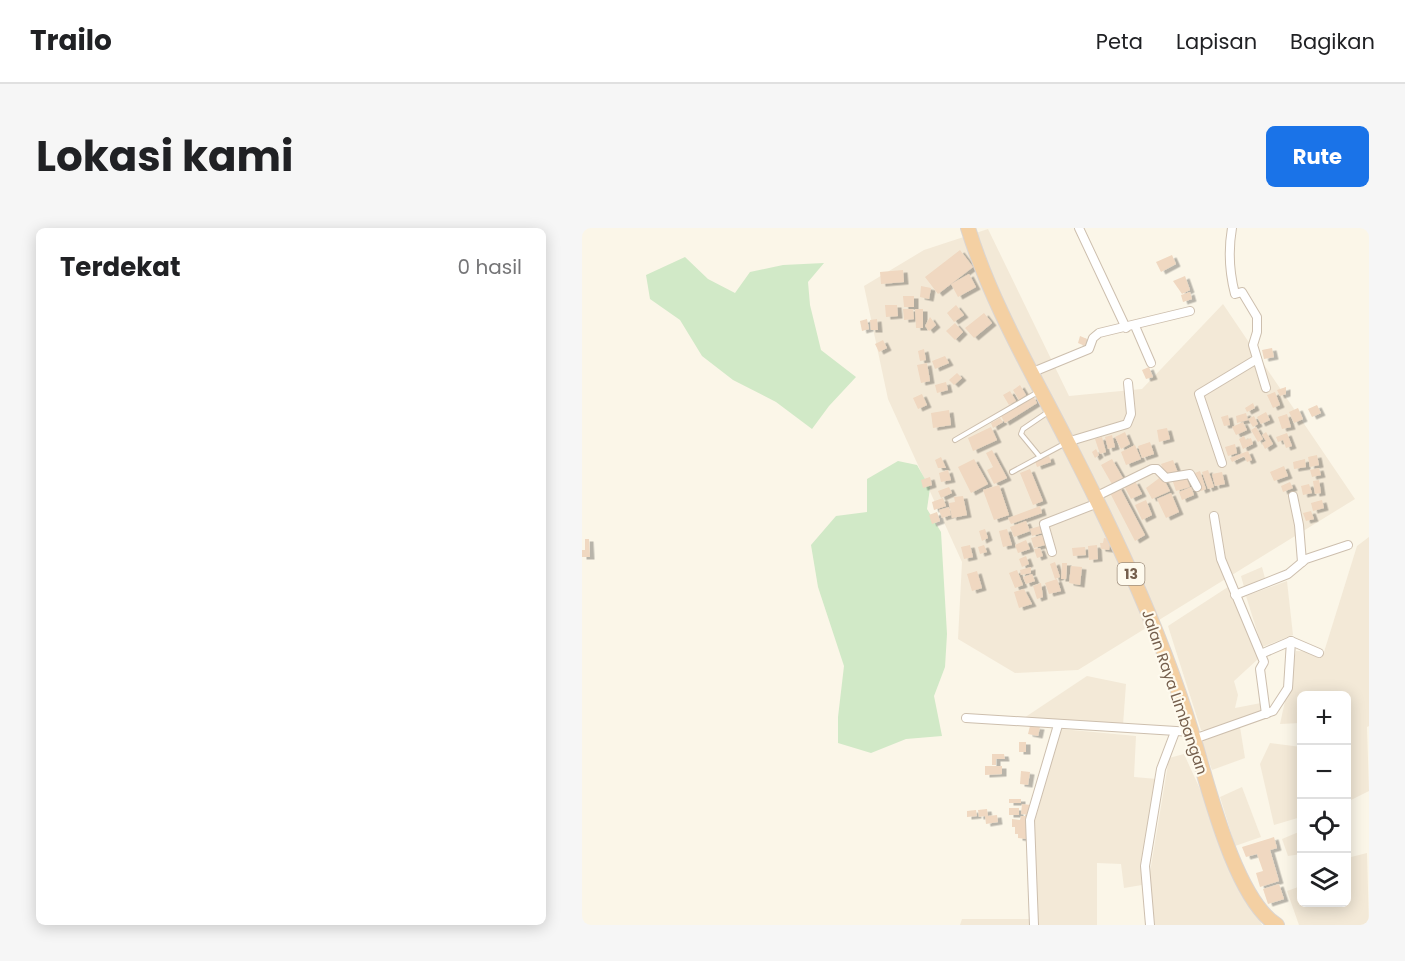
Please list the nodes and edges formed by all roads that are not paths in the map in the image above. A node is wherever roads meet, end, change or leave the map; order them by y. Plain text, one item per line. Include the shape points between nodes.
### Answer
1 (968, 228) edge
2 (1079, 228) edge
3 (1232, 228) edge
4 (1190, 311) dead end
5 (1131, 327) junction
6 (1257, 359) junction
7 (1152, 363) dead end
8 (1033, 372) junction
9 (1128, 383) dead end
10 (1266, 388) dead end
11 (1041, 390) junction
12 (1051, 410) junction
13 (955, 440) dead end
14 (1067, 442) junction
15 (1040, 457) junction
16 (1222, 464) dead end
17 (1012, 472) dead end
18 (1197, 487) dead end
19 (1293, 496) dead end
20 (1097, 500) junction
21 (1214, 516) dead end
22 (1348, 545) dead end
23 (1052, 552) dead end
24 (1302, 562) junction
25 (1235, 595) junction
26 (1291, 641) junction
27 (1319, 653) dead end
28 (1261, 654) junction
29 (1266, 714) junction
30 (966, 718) dead end
31 (1058, 725) junction
32 (1175, 732) junction
33 (1193, 736) junction
34 (1274, 924) edge
35 (1034, 925) edge
36 (1150, 925) edge

1 - 8 highway, Jalan Raya Limbangan / 13 via 1004,320
2 - 5 street
3 - 6 street via 1228,258 1231,279 1235,294 1242,292 1257,316 1253,345
4 - 5 street
5 - 7 street
5 - 8 street via 1099,333 1089,349
6 - 10 street
6 - 16 street via 1199,394
8 - 11 highway, Jalan Raya Limbangan / 13
9 - 14 street via 1131,414 1126,424
11 - 12 highway, Jalan Raya Limbangan / 13
11 - 13 lane
12 - 14 highway, Jalan Raya Limbangan / 13
12 - 15 lane via 1021,434
14 - 15 lane
14 - 20 highway, Jalan Raya Limbangan / 13
15 - 17 lane
18 - 20 street via 1191,474 1165,478 1152,469
19 - 24 street
20 - 23 street via 1044,524
20 - 33 highway, Jalan Raya Limbangan / 13 via 1145,604
21 - 25 street via 1221,559
22 - 24 street
24 - 25 street via 1288,574
25 - 28 street
26 - 27 street
26 - 28 street
26 - 29 street via 1288,687 1273,711
28 - 29 street via 1265,663 1260,670
29 - 33 street
30 - 31 street
31 - 32 street
31 - 35 street via 1030,820
32 - 33 street
32 - 36 street via 1161,769 1145,866
33 - 34 highway, Jalan Raya Limbangan / 13 via 1229,850 1247,889

